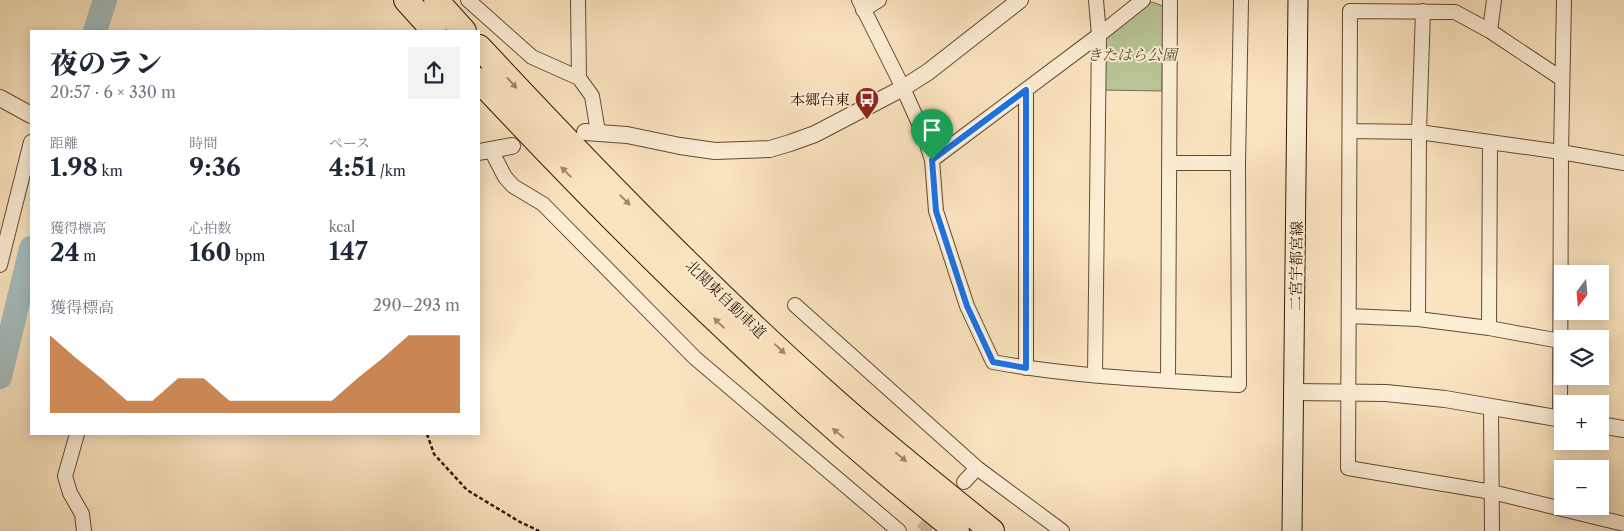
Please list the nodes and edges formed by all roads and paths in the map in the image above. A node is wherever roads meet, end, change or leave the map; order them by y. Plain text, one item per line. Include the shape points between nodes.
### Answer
1 (406, 0) edge
2 (436, 0) edge
3 (468, 0) edge
4 (578, 0) edge
5 (879, 0) edge
6 (1020, 0) edge
7 (1096, 0) edge
8 (1143, 0) edge
9 (1170, 0) edge
10 (1241, 0) edge
11 (1298, 0) edge
12 (1494, 0) edge
13 (1564, 0) edge
14 (861, 5) edge
15 (1423, 12) junction
16 (433, 30) edge
17 (463, 30) edge
18 (1490, 30) junction
19 (1100, 35) junction
20 (480, 48) edge
21 (579, 78) junction
22 (1562, 78) junction
23 (480, 81) edge
24 (903, 88) junction
25 (1026, 90) junction
26 (1, 97) edge
27 (30, 114) edge
28 (1350, 131) junction
29 (592, 132) joint
30 (1419, 132) junction
31 (1490, 142) junction
32 (30, 146) edge
33 (512, 146) dead end
34 (485, 151) edge
35 (1561, 152) junction
36 (932, 160) junction
37 (1169, 162) junction
38 (1238, 163) junction
39 (1624, 164) edge
40 (0, 265) edge
41 (795, 305) dead end
42 (1349, 316) junction
43 (1418, 319) junction
44 (1489, 328) junction
45 (1560, 330) edge
46 (1554, 340) edge
47 (1026, 368) junction
48 (1095, 375) junction
49 (1168, 380) junction
50 (1294, 392) junction
51 (1348, 394) junction
52 (1491, 407) junction
53 (1554, 418) edge
54 (1609, 426) edge
55 (1624, 429) edge
56 (77, 435) edge
57 (427, 435) edge
58 (977, 468) junction
59 (964, 482) tunnel mouth
60 (1492, 492) junction
61 (1624, 524) edge
62 (84, 531) edge
63 (539, 531) edge
64 (899, 531) edge
65 (956, 531) edge
66 (992, 531) edge
67 (1062, 531) edge
68 (1292, 531) edge
69 (1492, 531) edge

1 - 16 highway
2 - 17 highway
3 - 21 street via 532,57
4 - 21 street
5 - 14 street
6 - 24 street
7 - 19 street
8 - 19 street
9 - 37 street
10 - 38 street
11 - 50 main road, 二宮宇都宮線
12 - 18 street
13 - 22 street
14 - 24 street
15 - 18 street via 1455,12
15 - 28 street via 1350,11
15 - 30 street
18 - 22 street
19 - 25 street
19 - 48 street
20 -> 66 highway, 北関東自動車道 via 662,238 760,331 841,405
21 - 29 street via 592,96
22 - 35 street
65 -> 23 highway, 北関東自動車道 via 826,422 751,353 638,245
24 - 29 street via 815,134 770,148 715,151
24 - 36 street
25 - 36 street
25 - 47 street
26 - 27 street
28 - 30 street
28 - 42 street
30 - 31 street
30 - 43 street
31 - 35 street
31 - 44 street
32 - 40 street
33 - 34 street
34 - 64 street via 514,186 543,204 695,358
35 - 39 street
35 - 45 street
36 - 47 street via 936,211 967,306 993,362
37 - 38 street
37 - 49 street
38 - 49 street via 1239,385
41 - 58 street
42 - 43 street
42 - 51 street
43 - 44 street
44 - 46 street
47 - 48 street
48 - 49 street
50 - 51 street
50 - 68 main road, 二宮宇都宮線
51 - 52 street via 1386,393 1445,398
51 - 60 street via 1348,468
52 - 53 street
52 - 60 street
54 - 55 street
56 - 62 street via 65,476 82,514
57 - 63 path via 434,454 467,490
58 - 59 street
58 - 67 street
60 - 61 street
60 - 69 street

